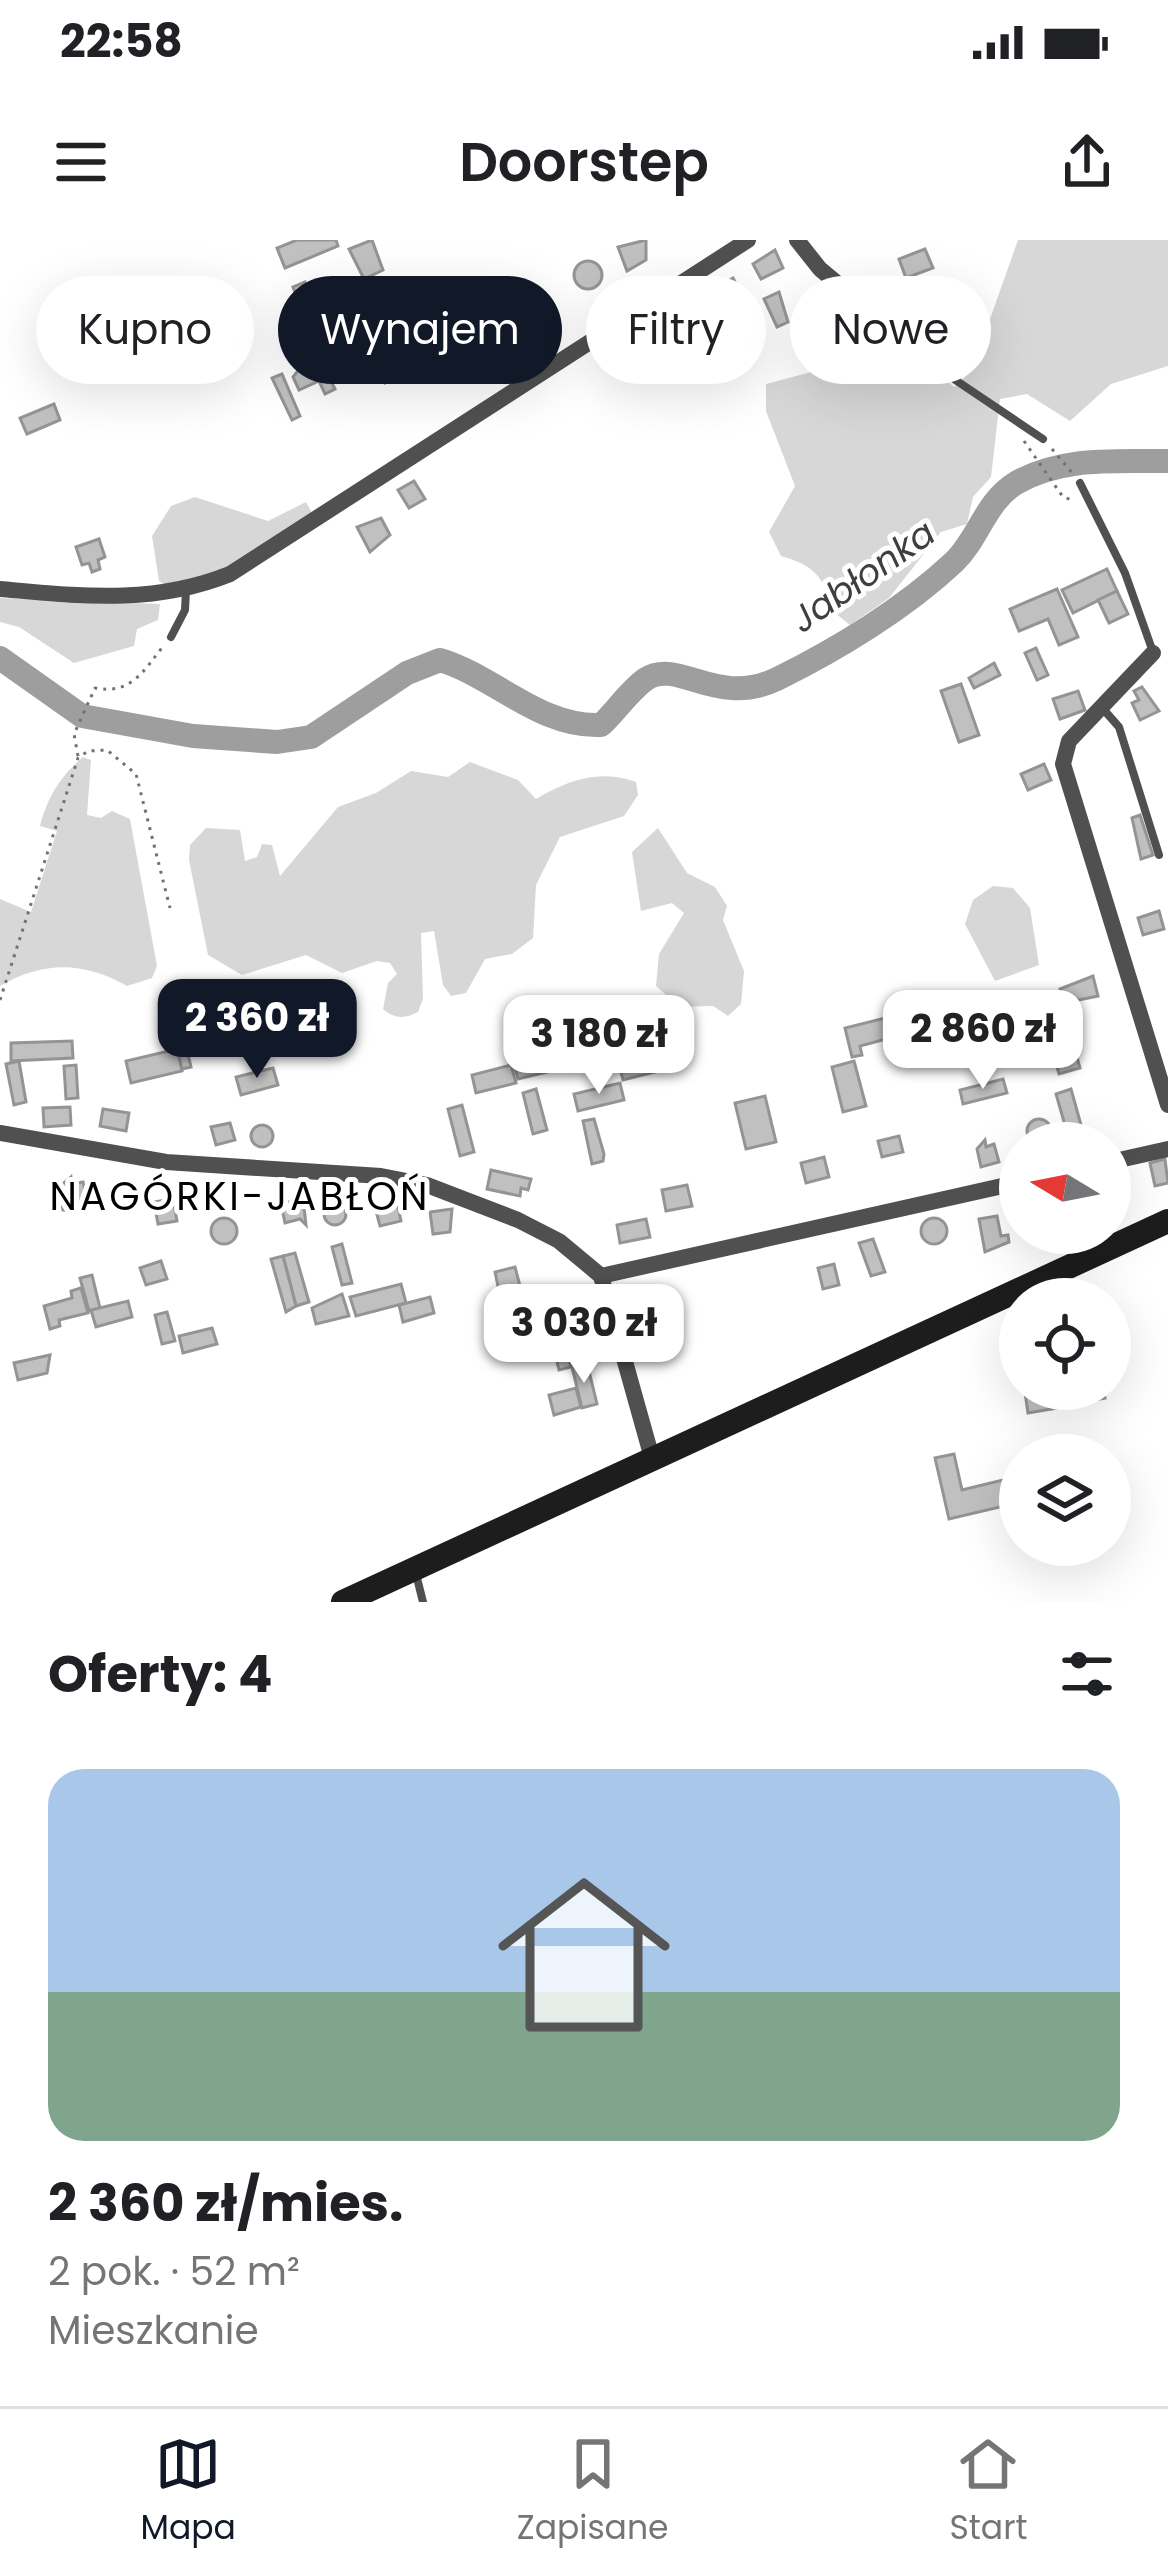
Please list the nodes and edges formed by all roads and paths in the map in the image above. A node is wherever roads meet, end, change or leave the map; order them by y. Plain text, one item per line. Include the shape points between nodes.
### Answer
1 (748, 240) edge
2 (797, 240) edge
3 (828, 276) edge
4 (961, 384) edge
5 (1043, 439) joint
6 (1036, 458) dead end
7 (1080, 483) joint
8 (1094, 507) junction
9 (0, 589) edge
10 (186, 590) junction
11 (171, 637) joint
12 (1153, 653) joint
13 (1104, 710) junction
14 (78, 758) junction
15 (1159, 856) dead end
16 (170, 908) dead end
17 (0, 1000) edge
18 (1168, 1105) edge
19 (0, 1133) edge
20 (1168, 1149) edge
21 (1131, 1157) edge
22 (999, 1187) edge
23 (1168, 1220) edge
24 (601, 1276) junction
25 (652, 1458) junction
26 (415, 1569) junction
27 (343, 1602) edge
28 (423, 1602) edge

1 - 10 street via 264,556
2 - 3 street
4 - 5 lane
5 - 7 path
6 - 8 path via 1063,496
7 - 8 lane
8 - 12 lane
9 - 10 street via 127,598
10 - 11 lane
11 - 14 path via 133,684 95,688 74,734
12 - 13 street
13 - 15 lane via 1119,727
13 - 18 street via 1069,742 1063,764
14 - 16 path via 107,750 136,774
14 - 17 path
19 - 24 street via 166,1162 326,1169 427,1185 538,1231
20 - 21 street
22 - 24 street
23 - 25 main road
24 - 25 street
25 - 26 main road
26 - 27 main road
26 - 28 lane

